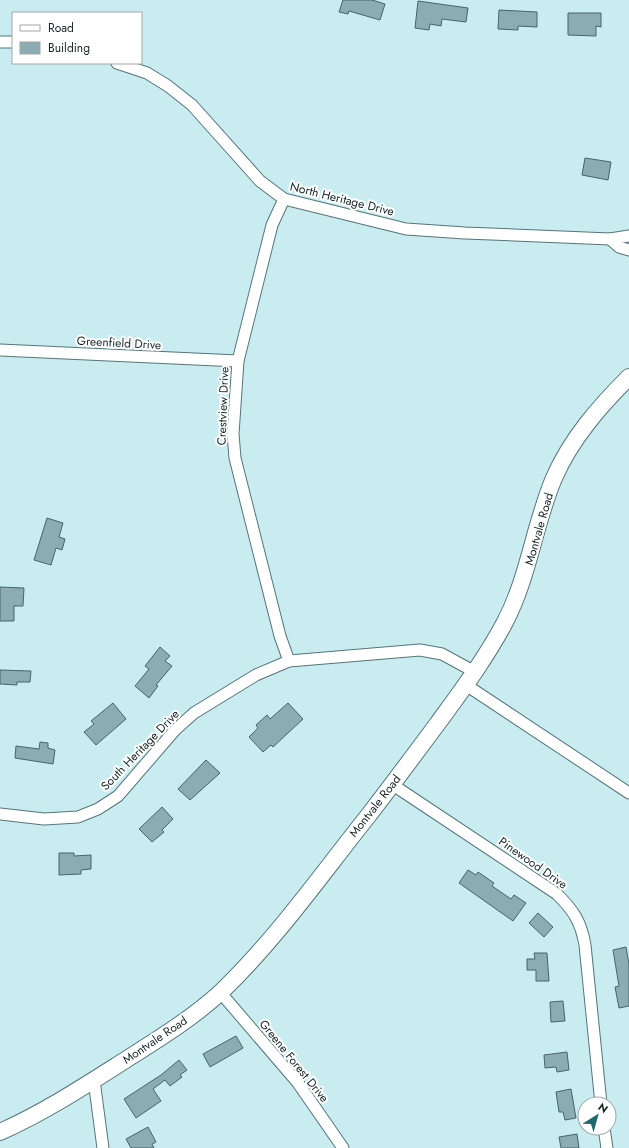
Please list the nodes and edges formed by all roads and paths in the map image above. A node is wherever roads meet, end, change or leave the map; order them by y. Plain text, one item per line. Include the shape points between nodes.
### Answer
1 (0, 42) edge
2 (12, 42) edge
3 (121, 64) edge
4 (284, 199) junction
5 (629, 236) edge
6 (610, 239) junction
7 (629, 250) edge
8 (0, 350) edge
9 (238, 361) junction
10 (629, 377) edge
11 (289, 661) junction
12 (475, 672) junction
13 (466, 685) junction
14 (392, 785) junction
15 (629, 793) edge
16 (0, 814) edge
17 (220, 992) junction
18 (94, 1080) junction
19 (600, 1096) edge
20 (0, 1132) edge
21 (605, 1136) edge
22 (103, 1148) edge
23 (343, 1148) edge
24 (607, 1148) edge

1 - 2 street
3 - 4 street, North Heritage Drive via 148,73 180,95 260,181
4 - 6 street, North Heritage Drive via 406,229
4 - 9 street, Crestview Drive via 272,224
5 - 6 street, North Heritage Drive
6 - 7 street, North Heritage Drive via 619,247
8 - 9 street, Greenfield Drive
9 - 11 street, Crestview Drive via 233,434 235,458 280,636
10 - 12 main road, Montvale Road via 600,406 562,462 541,517 525,575 506,620
11 - 12 street, South Heritage Drive via 420,650 442,654
11 - 16 street, South Heritage Drive via 256,675 194,713 175,730 118,796 98,809 78,817 44,819
12 - 13 main road, Montvale Road
13 - 14 main road, Montvale Road
13 - 15 street
14 - 17 main road, Montvale Road via 265,946
14 - 19 street, Pinewood Drive via 557,894 571,908 581,926 585,945
17 - 18 main road, Montvale Road via 189,1017
17 - 23 street, Greene Forest Drive via 298,1083
18 - 20 main road, Montvale Road
18 - 22 street
21 - 24 street

